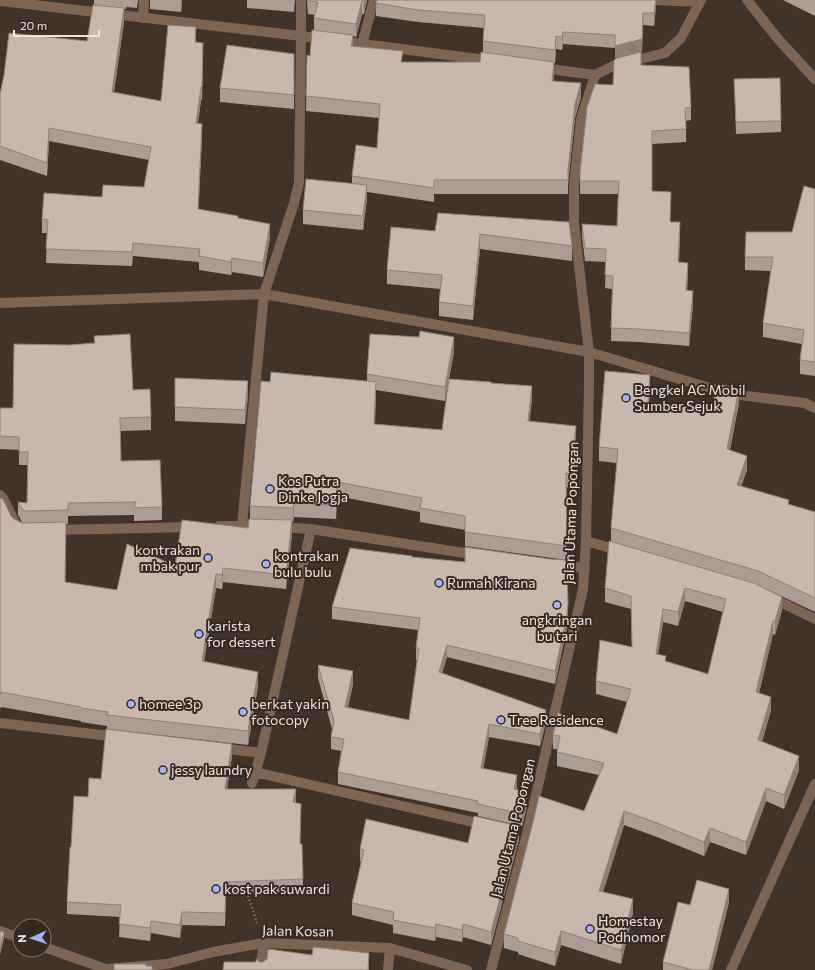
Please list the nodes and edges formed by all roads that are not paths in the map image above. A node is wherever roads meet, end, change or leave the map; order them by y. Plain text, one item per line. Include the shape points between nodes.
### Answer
1 (144, 0) edge
2 (301, 0) edge
3 (374, 0) edge
4 (655, 0) edge
5 (747, 0) edge
6 (0, 1) edge
7 (700, 1) edge
8 (143, 18) junction
9 (301, 36) junction
10 (362, 44) junction
11 (502, 62) edge
12 (533, 66) edge
13 (595, 75) junction
14 (815, 79) edge
15 (264, 294) junction
16 (0, 303) edge
17 (589, 352) junction
18 (815, 408) edge
19 (0, 494) edge
20 (242, 526) junction
21 (311, 529) junction
22 (40, 530) edge
23 (24, 531) edge
24 (586, 541) junction
25 (631, 554) edge
26 (486, 556) edge
27 (544, 564) edge
28 (585, 568) junction
29 (763, 594) edge
30 (815, 619) edge
31 (0, 723) edge
32 (127, 738) edge
33 (214, 747) edge
34 (261, 753) junction
35 (255, 772) junction
36 (252, 783) dead end
37 (815, 784) edge
38 (496, 827) edge
39 (0, 931) edge
40 (12, 935) edge
41 (263, 943) junction
42 (390, 948) junction
43 (52, 950) edge
44 (105, 970) edge
45 (261, 970) edge
46 (388, 970) edge
47 (467, 970) edge
48 (491, 970) edge
49 (730, 970) edge

1 - 8 street
2 - 9 street
3 - 10 street
4 - 7 street
5 - 14 street
6 - 8 street
7 - 13 street via 681,38 665,53 615,65
8 - 9 street
9 - 10 street
9 - 15 street via 299,183
10 - 11 street
12 - 13 street
13 - 17 street, Jalan Utama Popongan via 580,119 574,185 574,223
15 - 16 street
15 - 17 street
15 - 20 street
17 - 18 street via 730,394 805,403
17 - 24 street, Jalan Utama Popongan
19 - 23 street via 17,527
20 - 21 street
20 - 22 street
21 - 26 street
21 - 34 street
24 - 25 street
24 - 28 street, Jalan Utama Popongan
27 - 28 street
28 - 48 street, Jalan Utama Popongan
29 - 30 street
31 - 32 street
33 - 34 street
34 - 35 street
35 - 36 street
35 - 38 street
37 - 49 street
39 - 40 street
41 - 42 street, Jalan Kosan
41 - 44 street, Jalan Kosan via 167,964
41 - 45 street
42 - 46 street
42 - 47 street, Jalan Kosan
43 - 44 street

